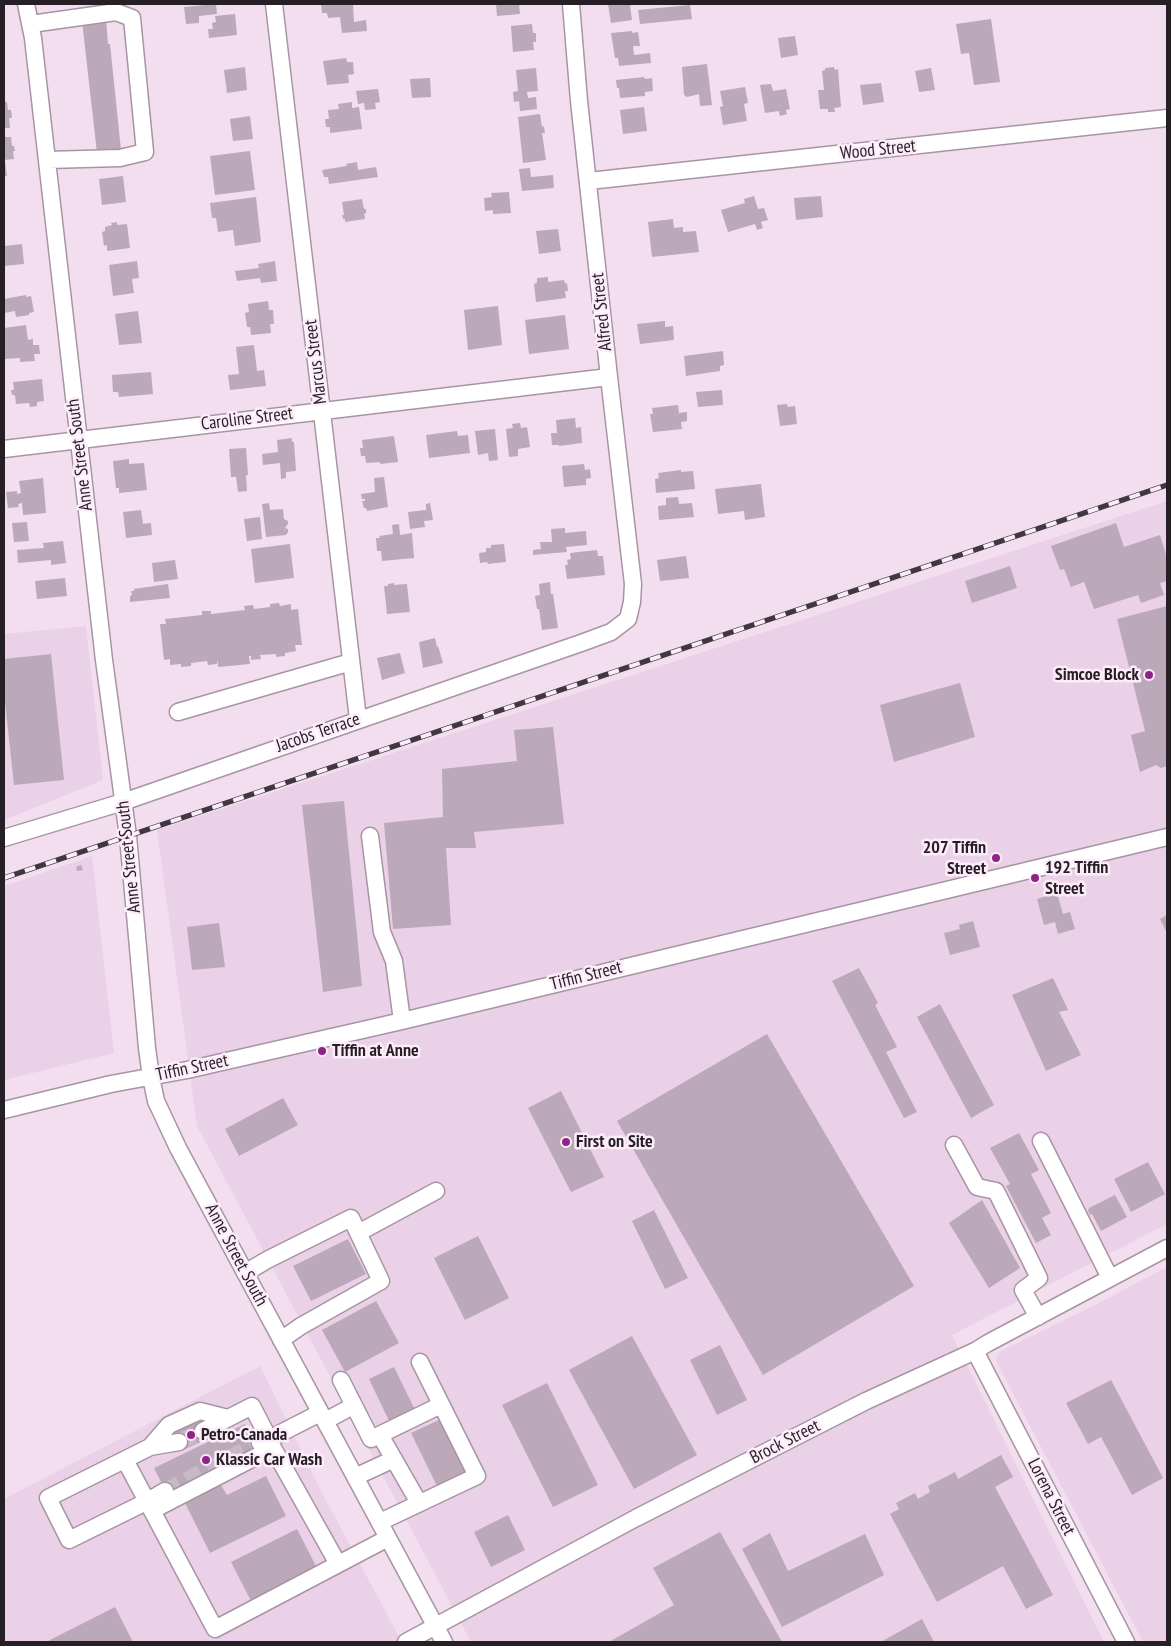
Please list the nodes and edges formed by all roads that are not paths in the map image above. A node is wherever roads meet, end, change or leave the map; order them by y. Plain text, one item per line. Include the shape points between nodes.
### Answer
1 (26, 4) edge
2 (274, 4) edge
3 (571, 4) edge
4 (31, 24) junction
5 (1167, 118) edge
6 (47, 160) junction
7 (589, 181) junction
8 (608, 377) junction
9 (322, 410) junction
10 (78, 440) junction
11 (4, 449) edge
12 (628, 619) joint
13 (351, 662) junction
14 (178, 712) dead end
15 (358, 719) junction
16 (123, 802) junction
17 (370, 836) dead end
18 (1167, 836) edge
19 (4, 838) edge
20 (402, 1021) junction
21 (150, 1077) junction
22 (4, 1110) edge
23 (1041, 1141) dead end
24 (954, 1145) dead end
25 (436, 1191) dead end
26 (358, 1233) junction
27 (1167, 1248) edge
28 (245, 1273) junction
29 (1110, 1278) junction
30 (1038, 1317) junction
31 (281, 1340) junction
32 (975, 1351) junction
33 (420, 1362) dead end
34 (341, 1380) dead end
35 (441, 1404) junction
36 (354, 1406) junction
37 (323, 1417) junction
38 (228, 1418) junction
39 (203, 1431) tunnel mouth
40 (380, 1435) junction
41 (179, 1442) tunnel mouth
42 (266, 1444) junction
43 (150, 1447) junction
44 (394, 1459) junction
45 (125, 1460) junction
46 (355, 1477) junction
47 (165, 1491) tunnel mouth
48 (419, 1503) junction
49 (150, 1506) junction
50 (380, 1522) junction
51 (388, 1538) junction
52 (338, 1564) junction
53 (436, 1628) junction
54 (406, 1642) edge
55 (444, 1642) edge
56 (1126, 1642) edge

1 - 4 street, Anne Street South
2 - 9 street, Marcus Street
3 - 7 street, Alfred Street
4 - 6 street, Anne Street South
4 - 6 street via 116,12 132,18 145,152 120,158
5 - 7 street, Wood Street
6 - 10 street, Anne Street South
7 - 8 street, Alfred Street
8 - 9 street, Caroline Street
8 - 12 street, Alfred Street via 633,584
9 - 10 street, Caroline Street
9 - 13 street, Marcus Street
10 - 11 street, Caroline Street
10 - 16 street, Anne Street South
12 - 15 street, Jacobs Terrace via 611,632
13 - 14 street
13 - 15 street, Marcus Street
15 - 16 street, Jacobs Terrace
16 - 19 street, Jacobs Terrace
16 - 21 street, Anne Street South
17 - 20 street via 382,932 394,961
18 - 20 street, Tiffin Street
20 - 21 street, Tiffin Street
21 - 22 street, Tiffin Street
21 - 28 street, Anne Street South via 156,1101 178,1148
23 - 29 street
24 - 30 street via 977,1188 996,1192 1039,1278 1024,1290
25 - 26 street
26 - 28 street via 351,1218
26 - 31 street via 381,1281
27 - 29 street, Brock Street
28 - 31 street, Anne Street South
29 - 30 street, Brock Street
30 - 32 street, Brock Street
31 - 37 street, Anne Street South
32 - 53 street, Brock Street via 866,1401 636,1518
32 - 56 street, Lorena Street
33 - 35 street
34 - 36 street
35 - 40 street
35 - 48 street via 477,1476
36 - 37 street
36 - 40 street via 371,1439
37 - 42 street
37 - 46 street, Anne Street South
38 - 39 street
38 - 42 street via 252,1406
38 - 43 street via 200,1411 169,1425
40 - 44 street
41 - 43 street
42 - 49 street
42 - 52 street
43 - 45 street
44 - 46 street
44 - 48 street
45 - 49 street
45 - 49 street via 48,1498 69,1540
46 - 50 street, Anne Street South
47 - 49 street
48 - 50 street
49 - 52 street via 215,1629
50 - 51 street, Anne Street South
51 - 52 street
51 - 53 street, Anne Street South
53 - 54 street, Brock Street
53 - 55 street, Anne Street South

